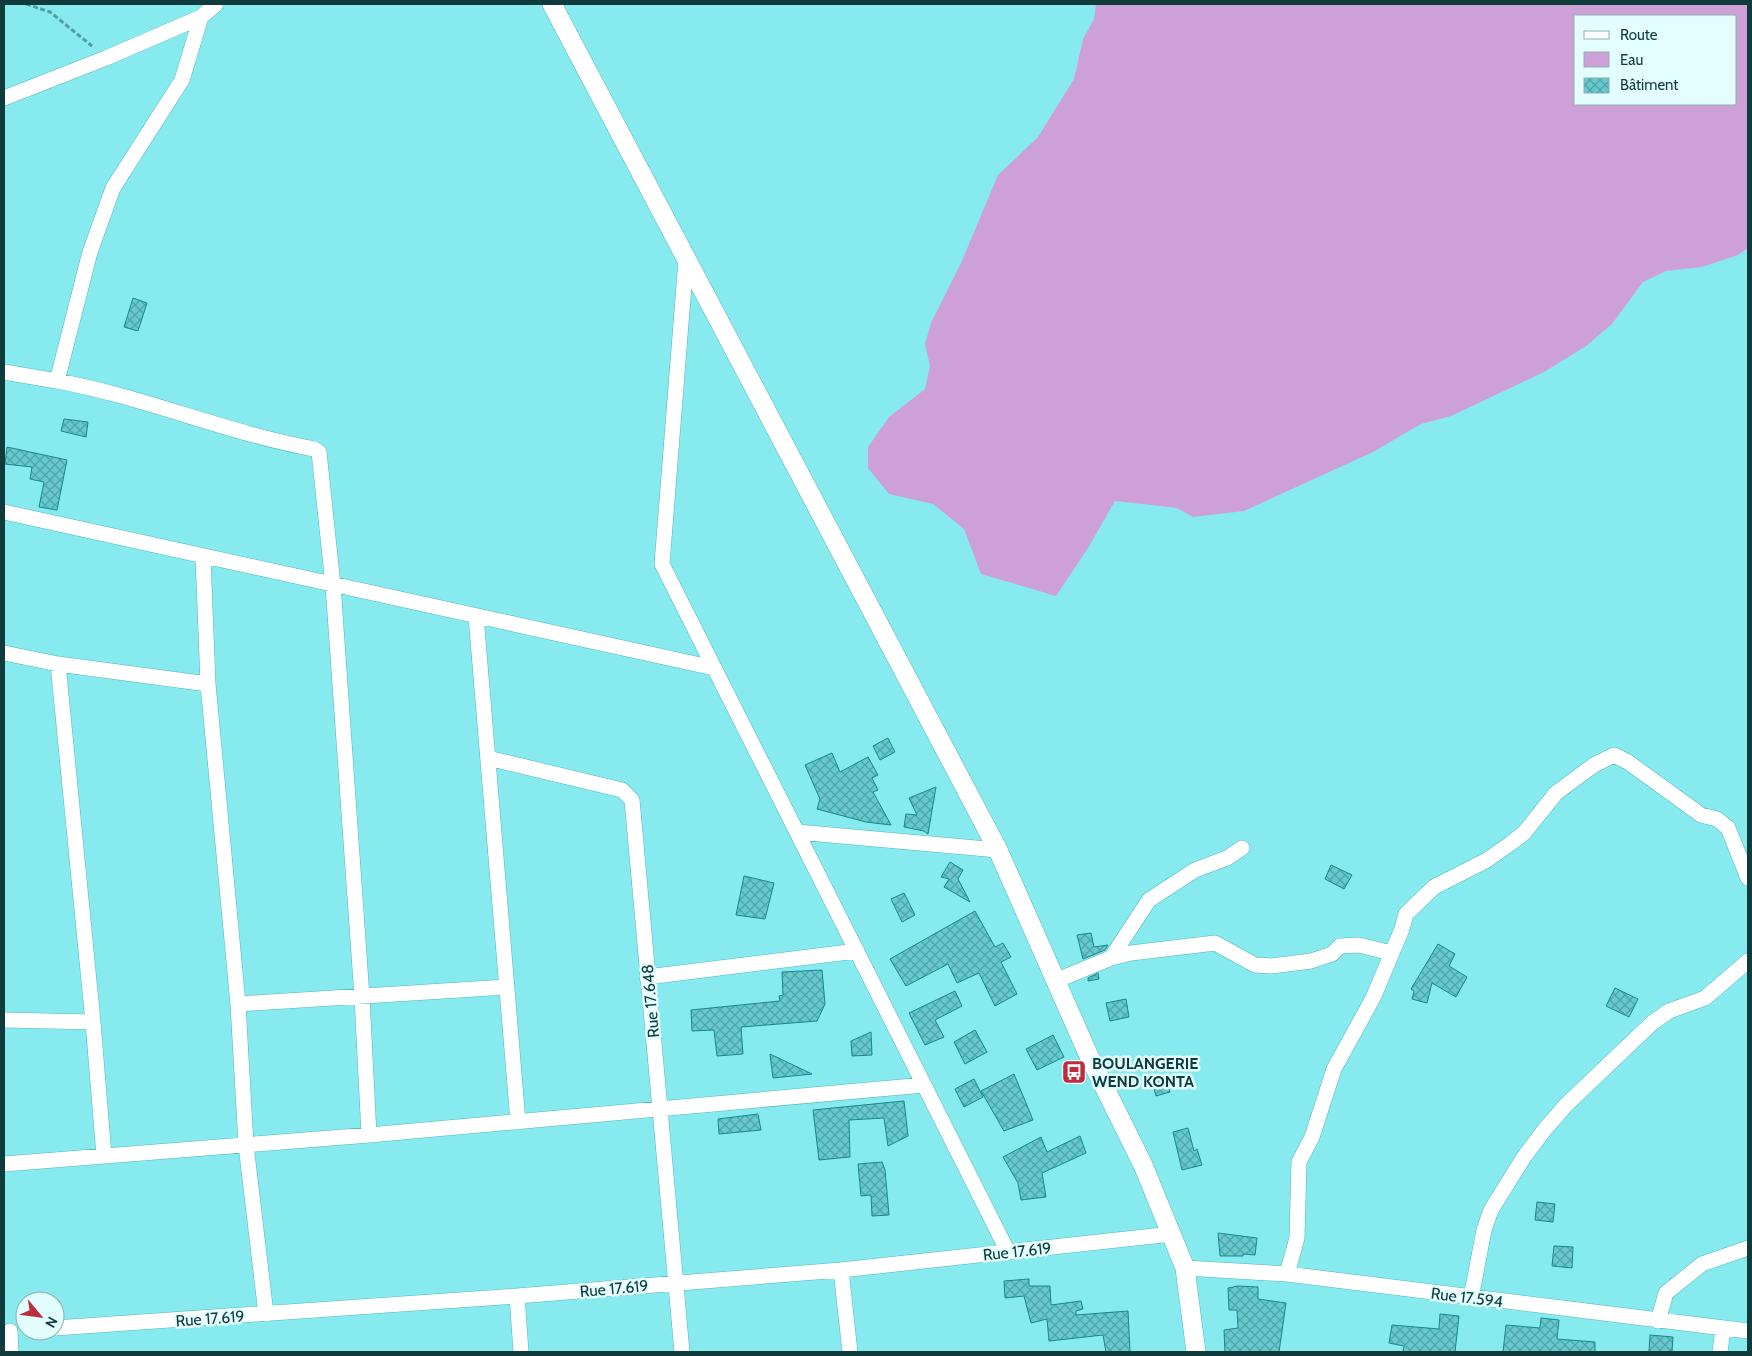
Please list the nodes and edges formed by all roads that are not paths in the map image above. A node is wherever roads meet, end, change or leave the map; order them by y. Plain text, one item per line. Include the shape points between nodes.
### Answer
1 (216, 4) edge
2 (552, 4) edge
3 (201, 17) junction
4 (4, 98) edge
5 (686, 260) junction
6 (4, 372) edge
7 (57, 381) junction
8 (4, 512) edge
9 (203, 556) junction
10 (333, 585) junction
11 (476, 616) junction
12 (4, 653) edge
13 (58, 664) junction
14 (714, 668) junction
15 (208, 684) junction
16 (488, 758) junction
17 (797, 832) junction
18 (1242, 848) dead end
19 (998, 850) junction
20 (1748, 878) edge
21 (857, 951) junction
22 (1391, 953) junction
23 (1112, 958) junction
24 (1748, 961) edge
25 (647, 977) junction
26 (1055, 981) junction
27 (506, 987) junction
28 (362, 997) junction
29 (238, 1004) junction
30 (4, 1020) edge
31 (93, 1022) junction
32 (924, 1085) junction
33 (660, 1109) junction
34 (518, 1122) junction
35 (370, 1135) junction
36 (246, 1145) junction
37 (104, 1156) junction
38 (4, 1164) edge
39 (1172, 1234) junction
40 (1748, 1248) edge
41 (1008, 1252) junction
42 (1185, 1268) junction
43 (841, 1270) junction
44 (1287, 1274) junction
45 (676, 1282) junction
46 (518, 1296) junction
47 (1471, 1298) junction
48 (266, 1314) junction
49 (1658, 1321) junction
50 (65, 1327) edge
51 (1723, 1329) junction
52 (13, 1330) edge
53 (1748, 1331) edge
54 (11, 1352) edge
55 (521, 1352) edge
56 (682, 1352) edge
57 (850, 1352) edge
58 (1196, 1352) edge
59 (1720, 1352) edge

1 - 3 street
2 - 5 street
3 - 4 street
3 - 7 street via 182,80 113,188 90,252
5 - 14 street via 661,560
5 - 19 street
6 - 7 street
7 - 10 street via 132,397 234,430 318,450
8 - 9 street
9 - 10 street
9 - 15 street
10 - 11 street
10 - 28 street
11 - 14 street
11 - 16 street
12 - 13 street
13 - 15 street
13 - 31 street
14 - 17 street
15 - 29 street
16 - 25 street, Rue 17.648 via 628,794 634,807
16 - 27 street
17 - 19 street
17 - 21 street
18 - 23 street via 1228,858 1195,870 1149,900
19 - 26 street
20 - 22 street via 1728,828 1717,819 1701,815 1614,755 1594,765 1556,793 1524,833 1511,843 1422,897 1406,914
21 - 25 street
21 - 32 street
22 - 23 street via 1359,945 1340,946 1332,954 1311,961 1263,965 1244,960 1215,943 1159,948
22 - 44 street via 1373,998 1334,1068 1312,1137 1300,1162 1297,1238
23 - 26 street
24 - 47 street via 1705,998 1669,1011 1652,1023 1545,1129 1491,1210
25 - 33 street, Rue 17.648
26 - 39 street via 1143,1165
27 - 28 street
27 - 34 street
28 - 29 street
28 - 35 street
29 - 36 street
30 - 31 street
31 - 37 street
32 - 33 street
32 - 41 street
33 - 34 street
33 - 45 street, Rue 17.648
34 - 35 street
35 - 36 street
36 - 37 street
36 - 48 street
37 - 38 street
39 - 41 street, Rue 17.619
39 - 42 street
40 - 49 street via 1702,1264 1666,1292
41 - 43 street, Rue 17.619
42 - 44 street, Rue 17.594
42 - 58 street
43 - 45 street, Rue 17.619
43 - 57 street
44 - 47 street, Rue 17.594
45 - 46 street, Rue 17.619
45 - 56 street, Rue 17.648
46 - 48 street, Rue 17.619
46 - 55 street
47 - 49 street, Rue 17.594
48 - 50 street, Rue 17.619
49 - 51 street, Rue 17.594
51 - 53 street, Rue 17.594
51 - 59 street
52 - 54 street

